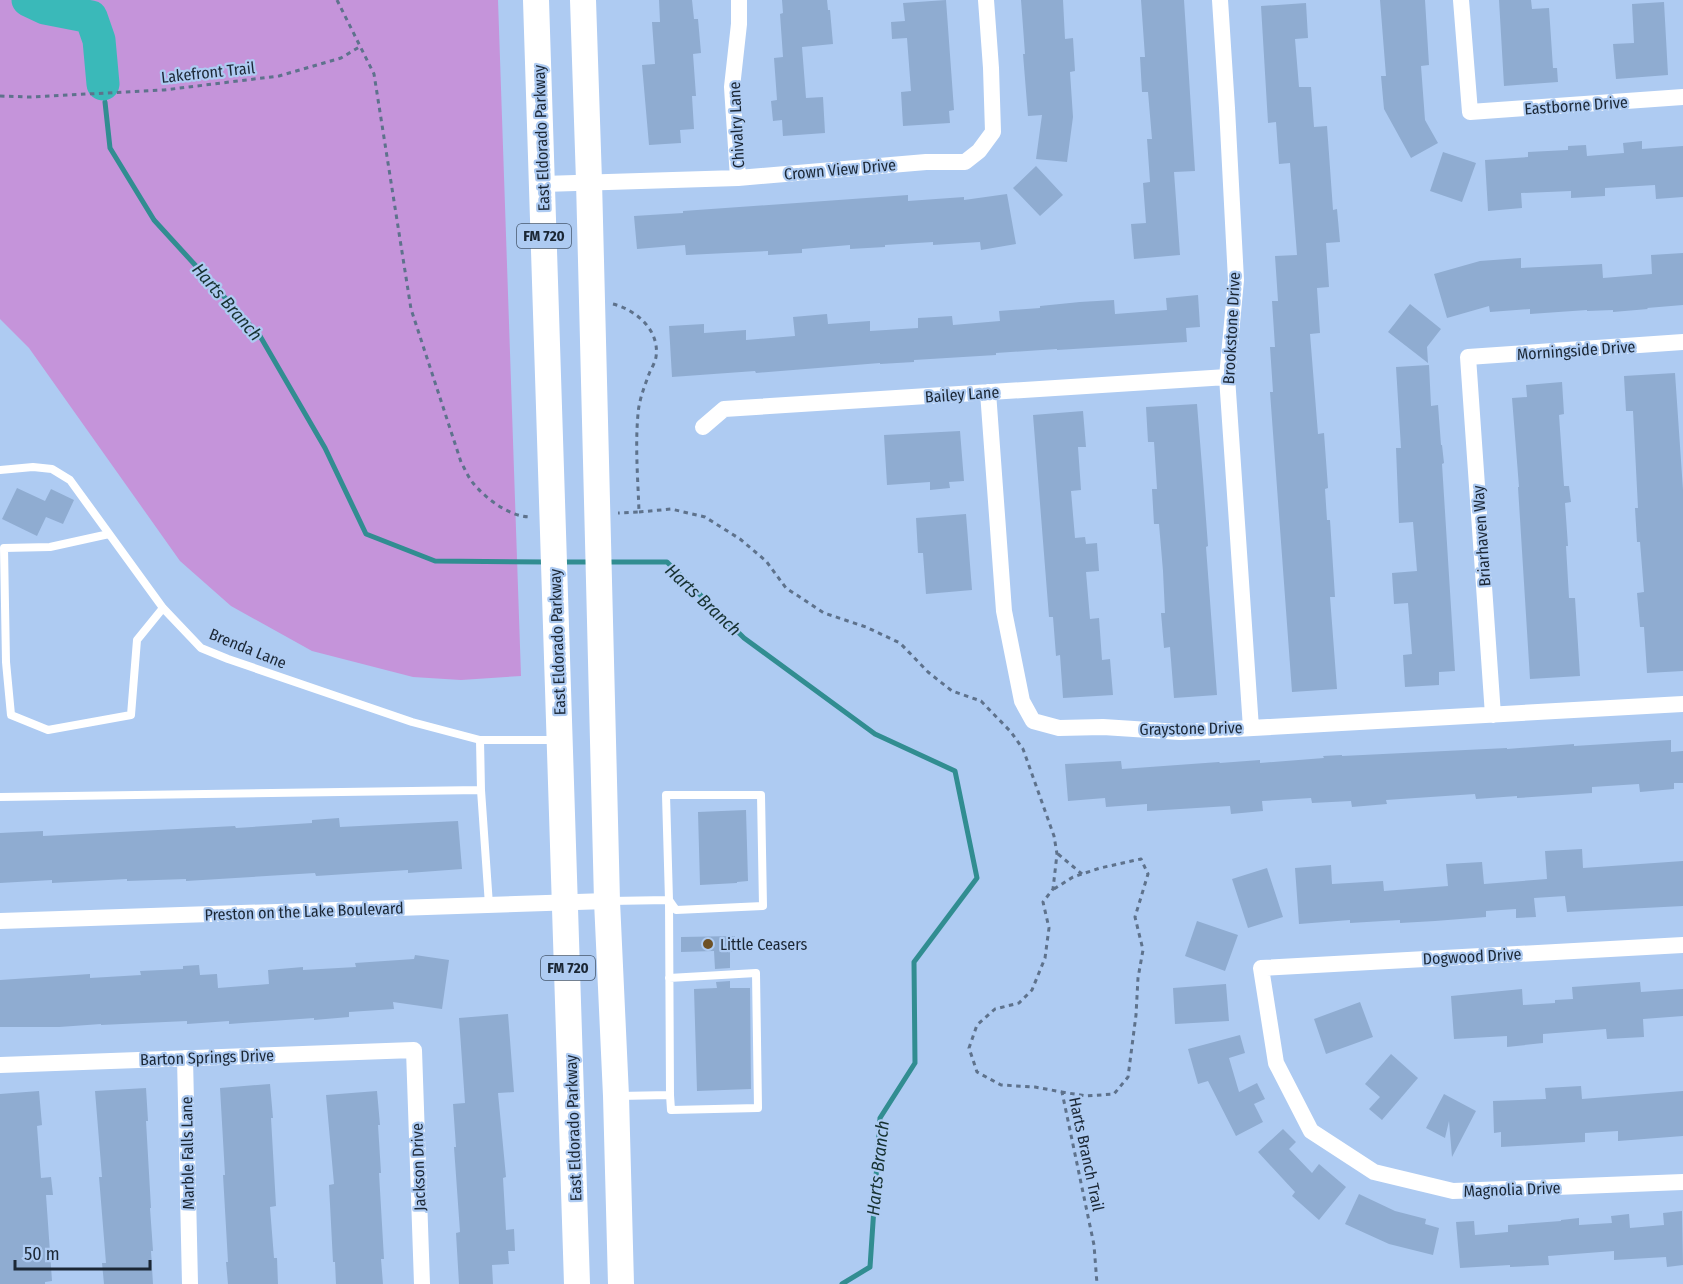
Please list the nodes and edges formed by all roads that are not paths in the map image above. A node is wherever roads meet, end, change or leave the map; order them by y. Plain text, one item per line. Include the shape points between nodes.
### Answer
1 (536, 0) edge
2 (583, 0) edge
3 (739, 0) edge
4 (986, 0) edge
5 (1220, 0) edge
6 (1461, 0) edge
7 (1683, 97) edge
8 (738, 178) junction
9 (589, 181) junction
10 (543, 184) junction
11 (1683, 342) edge
12 (1468, 357) joint
13 (1227, 377) junction
14 (988, 392) junction
15 (703, 427) dead end
16 (0, 470) edge
17 (109, 534) junction
18 (163, 608) junction
19 (1683, 704) edge
20 (1493, 715) junction
21 (1251, 728) junction
22 (480, 740) junction
23 (559, 740) junction
24 (481, 790) junction
25 (0, 797) edge
26 (669, 900) junction
27 (607, 901) junction
28 (566, 903) junction
29 (489, 905) junction
30 (0, 921) edge
31 (1683, 945) edge
32 (1261, 968) joint
33 (669, 978) junction
34 (414, 1050) joint
35 (185, 1058) junction
36 (0, 1065) edge
37 (670, 1095) junction
38 (616, 1096) junction
39 (1683, 1182) edge
40 (190, 1284) edge
41 (422, 1284) edge
42 (577, 1284) edge
43 (621, 1284) edge

1 - 10 main road, East Eldorado Parkway / FM 720
2 - 9 main road, FM 720
3 - 8 street, Chivalry Lane via 732,87
4 - 8 street, Crown View Drive via 993,132 965,162
5 - 13 street, Brookstone Drive via 1236,280
6 - 7 street, Eastborne Drive via 1470,112
8 - 9 street, Crown View Drive
9 - 10 street, Crown View Drive
9 - 27 main road, FM 720
10 - 23 main road, East Eldorado Parkway / FM 720
11 - 12 street, Morningside Drive
12 - 20 street, Briarhaven Way
13 - 14 street, Bailey Lane
13 - 21 street, Brookstone Drive
14 - 15 street, Bailey Lane via 724,409
14 - 21 street, Graystone Drive via 1004,611 1022,701 1033,721 1059,728 1180,732
16 - 17 lane, Brenda Lane via 33,466 52,469 70,480
17 - 18 lane, Brenda Lane
17 - 18 lane via 50,546 4,548 11,715 48,730 131,715 137,640
18 - 22 lane, Brenda Lane via 201,648 412,722
19 - 20 street, Graystone Drive
20 - 21 street, Graystone Drive
22 - 23 lane, Brenda Lane
22 - 24 lane
23 - 28 main road, East Eldorado Parkway / FM 720
24 - 25 lane
24 - 29 lane
26 - 26 lane via 676,910 763,906 761,795 666,795
26 - 27 lane
26 - 33 lane
27 - 28 street, Preston on the Lake Boulevard
27 - 38 main road, FM 720
28 - 29 street, Preston on the Lake Boulevard
28 - 42 main road, East Eldorado Parkway / FM 720
29 - 30 street, Preston on the Lake Boulevard
31 - 32 street, Dogwood Drive
32 - 39 street, Magnolia Drive via 1276,1063 1311,1131 1374,1172 1453,1191
33 - 37 lane
33 - 37 lane via 756,973 758,1108 671,1110
34 - 35 street, Barton Springs Drive
34 - 41 street, Jackson Drive
35 - 36 street, Barton Springs Drive
35 - 40 street, Marble Falls Lane
37 - 38 lane
38 - 43 main road, FM 720

